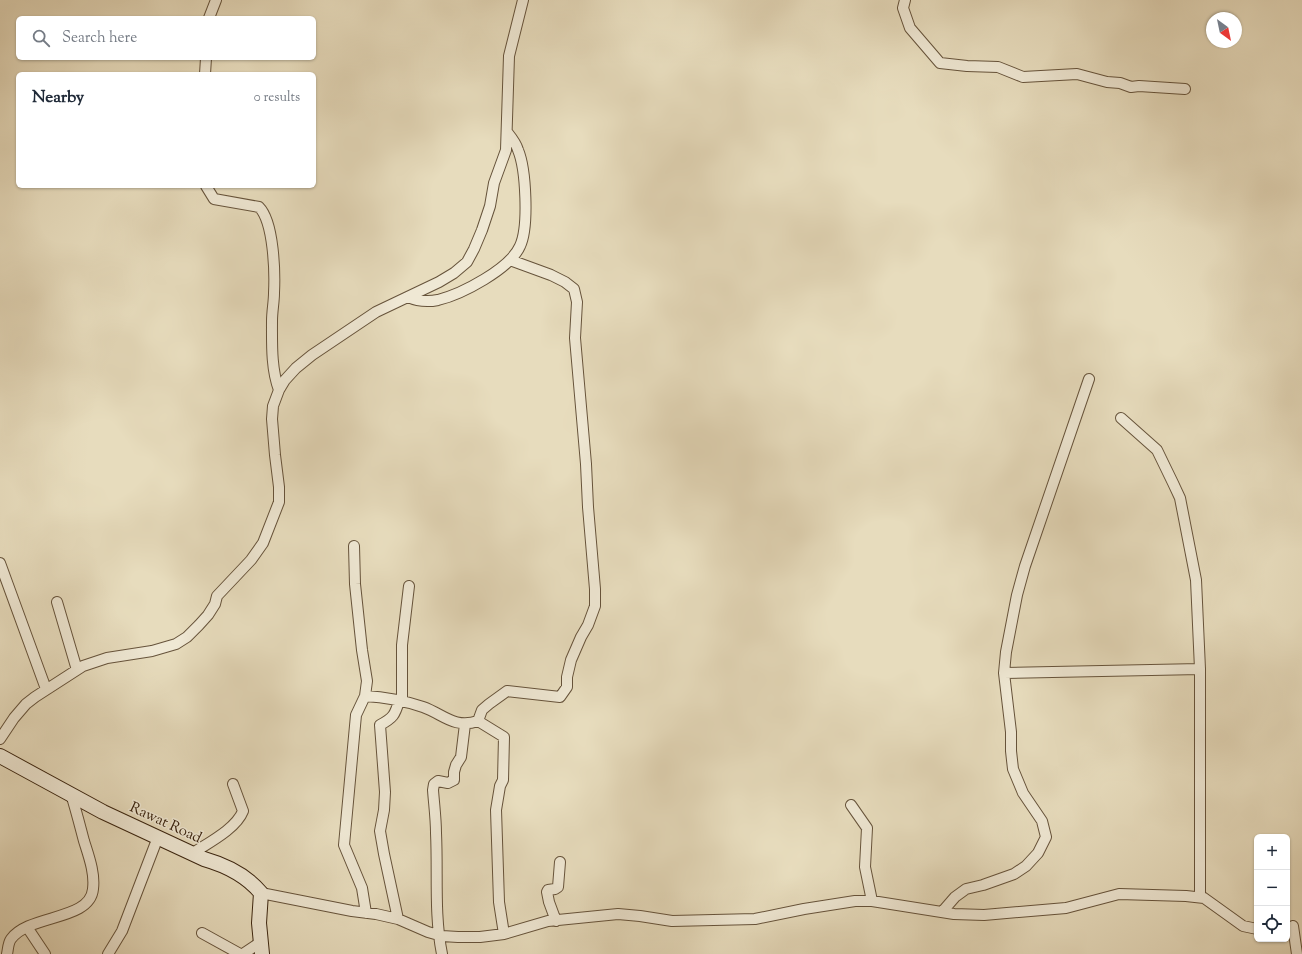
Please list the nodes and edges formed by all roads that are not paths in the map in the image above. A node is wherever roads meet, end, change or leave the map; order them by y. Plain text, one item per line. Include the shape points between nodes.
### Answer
1 (216, 0) edge
2 (523, 0) edge
3 (905, 0) edge
4 (210, 16) edge
5 (206, 60) edge
6 (205, 72) edge
7 (1185, 89) dead end
8 (507, 132) junction
9 (207, 188) edge
10 (510, 260) junction
11 (408, 297) junction
12 (1089, 379) dead end
13 (279, 390) junction
14 (1121, 418) dead end
15 (354, 546) dead end
16 (0, 563) edge
17 (409, 586) dead end
18 (57, 602) dead end
19 (77, 670) junction
20 (1200, 670) junction
21 (1004, 673) junction
22 (46, 689) junction
23 (365, 696) junction
24 (400, 701) junction
25 (478, 721) junction
26 (465, 724) junction
27 (0, 739) edge
28 (0, 756) edge
29 (233, 784) dead end
30 (71, 794) junction
31 (851, 804) dead end
32 (158, 837) junction
33 (193, 854) junction
34 (560, 862) dead end
35 (261, 892) junction
36 (1200, 897) junction
37 (872, 901) junction
38 (366, 912) junction
39 (942, 912) junction
40 (398, 919) junction
41 (556, 920) junction
42 (1294, 926) edge
43 (27, 927) junction
44 (1254, 928) edge
45 (202, 933) dead end
46 (504, 934) junction
47 (438, 935) junction
48 (261, 948) edge
49 (8, 954) edge
50 (45, 954) edge
51 (108, 954) edge
52 (242, 954) edge
53 (442, 954) edge
54 (1297, 954) edge

1 - 4 street
2 - 8 street via 509,56
3 - 7 street via 903,8 910,28 940,63 998,67 1023,76 1077,74 1131,87
5 - 6 street
8 - 10 street via 518,150 524,186 525,217 525,234 521,246
8 - 11 street via 506,150 494,183 490,206 467,262 439,282
9 - 13 street via 214,199 259,208 267,220 274,280 273,357 275,380
10 - 11 street via 461,292 437,300 424,301
10 - 25 street via 551,275 574,289 577,302 575,338 595,589 594,606 588,626 571,660 567,686 560,697 506,691 482,710
11 - 13 street via 376,312 312,354 285,380
12 - 21 street via 1025,566 1017,595
13 - 19 street via 273,406 272,419 279,502 263,543 251,560 217,596 215,604 203,620 187,637 176,644 102,660
14 - 20 street via 1157,450 1180,498 1196,580
15 - 23 street via 355,584 367,681
16 - 22 street
17 - 24 street via 402,645
18 - 19 street
19 - 22 street
20 - 21 street
20 - 36 street
21 - 39 street via 1013,769 1023,793 1042,821 1046,837 1038,853 1026,866 1014,874 966,889
22 - 27 street via 26,704
23 - 24 street
23 - 38 street via 356,715 344,845 362,888
24 - 26 street via 424,707
24 - 40 street via 391,719 380,725 385,792 380,831
25 - 26 street
25 - 46 street via 504,737 503,780 496,810 499,902
26 - 47 street via 461,757 456,765 454,780 448,783 438,780 433,790
28 - 30 main road, Rawat Road
29 - 33 street via 243,811 227,829
30 - 32 main road, Rawat Road
30 - 43 street via 92,868 93,890 90,900 81,908
31 - 37 street via 867,828 865,867
32 - 33 main road, Rawat Road
32 - 51 street via 122,931
33 - 35 main road, Rawat Road via 235,872 254,884
34 - 41 street via 558,887 547,892
35 - 38 street
35 - 48 main road
36 - 39 street via 1119,894 1066,908 984,915
36 - 44 street via 1243,926
37 - 39 street
37 - 41 street via 848,902 756,919 672,921 618,914
38 - 40 street
40 - 47 street
41 - 46 street
42 - 54 street
43 - 49 street via 11,940
43 - 50 street
45 - 52 street
46 - 47 street via 480,937
47 - 53 street
48 - 52 street

